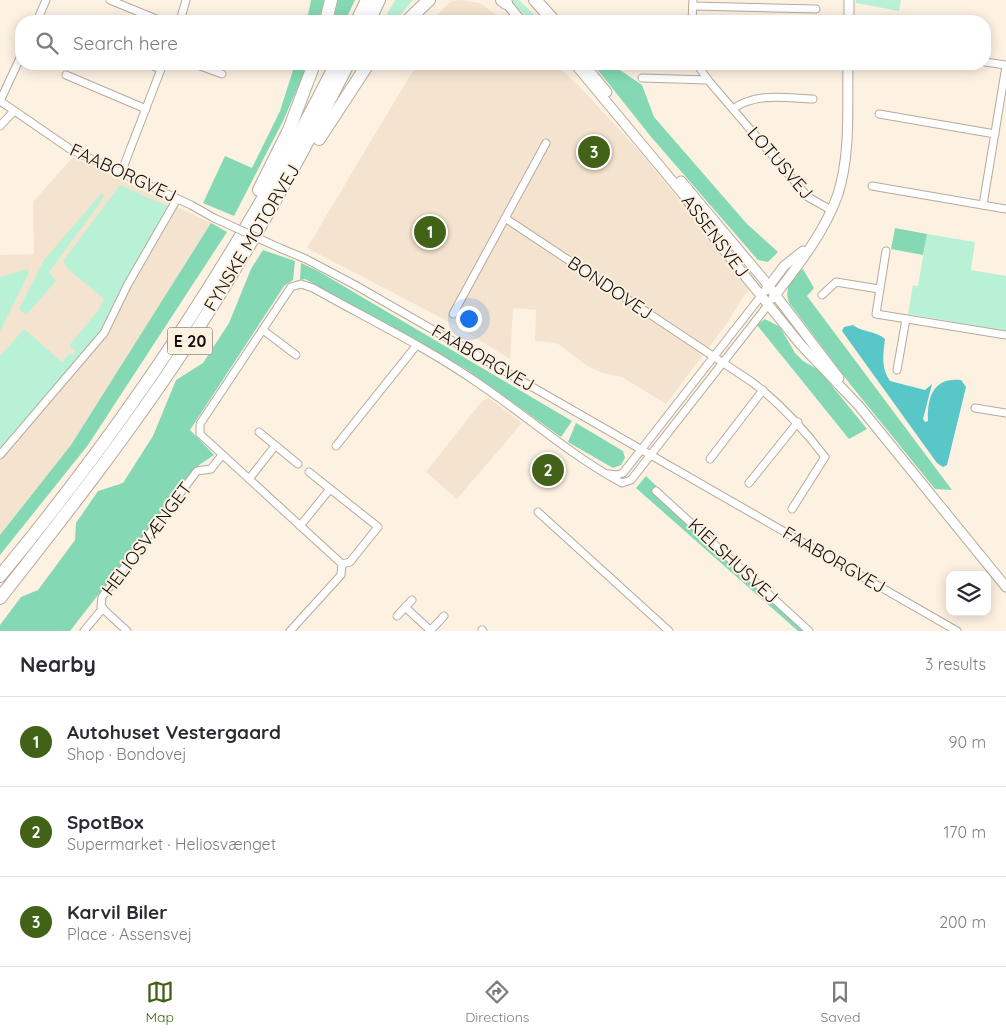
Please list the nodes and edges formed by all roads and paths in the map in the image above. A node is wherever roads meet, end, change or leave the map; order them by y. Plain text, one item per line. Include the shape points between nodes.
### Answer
1 (46, 0) edge
2 (110, 0) edge
3 (186, 0) edge
4 (331, 0) edge
5 (367, 0) edge
6 (379, 0) edge
7 (418, 0) edge
8 (429, 0) edge
9 (527, 0) edge
10 (535, 0) edge
11 (849, 0) edge
12 (504, 1) edge
13 (693, 3) edge
14 (816, 9) dead end
15 (40, 15) edge
16 (146, 15) edge
17 (182, 15) edge
18 (327, 15) edge
19 (359, 15) edge
20 (372, 15) edge
21 (406, 15) edge
22 (413, 15) edge
23 (516, 15) edge
24 (541, 15) edge
25 (549, 15) edge
26 (848, 15) edge
27 (991, 63) edge
28 (1006, 66) edge
29 (15, 69) edge
30 (161, 70) edge
31 (211, 70) edge
32 (312, 70) edge
33 (333, 70) edge
34 (345, 70) edge
35 (364, 70) edge
36 (580, 70) edge
37 (589, 70) edge
38 (701, 70) edge
39 (848, 70) edge
40 (222, 74) dead end
41 (66, 75) dead end
42 (642, 78) dead end
43 (708, 80) junction
44 (1004, 94) edge
45 (813, 99) dead end
46 (0, 101) edge
47 (146, 109) junction
48 (733, 109) junction
49 (13, 112) junction
50 (879, 114) dead end
51 (0, 126) edge
52 (995, 134) junction
53 (546, 143) dead end
54 (122, 173) junction
55 (872, 186) dead end
56 (177, 199) junction
57 (984, 205) junction
58 (1006, 209) edge
59 (831, 210) junction
60 (505, 218) junction
61 (262, 224) junction
62 (811, 245) junction
63 (886, 251) dead end
64 (879, 289) junction
65 (765, 291) junction
66 (822, 295) dead end
67 (772, 300) junction
68 (453, 314) dead end
69 (906, 319) junction
70 (263, 330) junction
71 (1006, 335) edge
72 (176, 341) junction
73 (416, 346) junction
74 (296, 355) dead end
75 (714, 358) junction
76 (721, 362) junction
77 (897, 370) dead end
78 (763, 390) junction
79 (859, 406) junction
80 (975, 408) dead end
81 (1006, 413) edge
82 (798, 422) junction
83 (258, 432) dead end
84 (275, 446) junction
85 (336, 446) dead end
86 (642, 449) junction
87 (0, 455) edge
88 (222, 455) junction
89 (651, 455) junction
90 (710, 459) dead end
91 (298, 464) dead end
92 (309, 472) dead end
93 (606, 474) junction
94 (249, 480) junction
95 (749, 483) dead end
96 (330, 489) junction
97 (656, 491) dead end
98 (792, 509) dead end
99 (538, 512) dead end
100 (300, 526) junction
101 (979, 556) junction
102 (342, 564) junction
103 (0, 576) edge
104 (1006, 587) edge
105 (1006, 594) edge
106 (0, 598) edge
107 (412, 600) dead end
108 (405, 607) junction
109 (102, 608) junction
110 (397, 616) dead end
111 (444, 616) dead end
112 (84, 631) edge
113 (127, 631) edge
114 (290, 631) edge
115 (431, 631) edge
116 (669, 631) edge
117 (810, 631) edge
118 (957, 631) edge

1 - 15 street
2 - 16 street
3 - 17 street
4 - 18 highway
5 - 19 highway
6 - 20 highway
7 - 21 highway
8 - 22 highway
9 - 24 main road
10 - 25 highway
11 - 26 main road
12 - 23 main road
13 - 14 street
27 - 28 street
28 - 44 street
29 - 46 street
30 - 47 street
31 - 40 street
32 - 72 highway via 289,130 265,180
33 - 72 highway, FYNSKE MOTORVEJ / E 20 via 252,218
34 - 61 highway, FYNSKE MOTORVEJ / E 20
35 - 61 highway
36 - 65 main road, ASSENSVEJ
37 - 65 main road, ASSENSVEJ
38 - 43 street, LOTUSVEJ
39 - 59 main road via 846,153
41 - 47 street
42 - 43 street
43 - 48 street, LOTUSVEJ
44 - 52 street
45 - 48 street, LOTUSVEJ via 758,98
46 - 49 street, FAABORGVEJ
47 - 54 street
48 - 59 street, LOTUSVEJ via 808,197
49 - 51 street
49 - 54 street, FAABORGVEJ via 70,149
50 - 52 street
52 - 57 street
53 - 60 street
54 - 56 street, FAABORGVEJ
55 - 57 street
56 - 86 street, FAABORGVEJ, bridge via 356,285
56 - 87 street via 104,333
57 - 58 street
59 - 62 main road
60 - 68 street
60 - 75 street, BONDOVEJ
61 - 106 highway, FYNSKE MOTORVEJ / E 20 via 153,395
62 - 65 main road via 784,266
62 - 67 main road
63 - 64 street
64 - 66 street via 836,282
64 - 69 street via 876,314
65 - 67 main road, ASSENSVEJ
65 - 75 street
67 - 76 street
67 - 79 main road, ASSENSVEJ via 830,366
67 - 79 main road, ASSENSVEJ via 801,345
69 - 71 street
69 - 77 street
70 - 73 street via 286,292 301,284
70 - 74 street
70 - 88 street via 200,424 200,434
72 - 103 highway, FYNSKE MOTORVEJ / E 20 via 65,496
73 - 85 street
73 - 93 street via 488,389 562,446
75 - 76 street, BONDOVEJ
75 - 86 street
76 - 78 street, BONDOVEJ
76 - 89 street
78 - 82 street, BONDOVEJ
78 - 90 street
79 - 101 main road, ASSENSVEJ
80 - 81 street
82 - 95 street
82 - 98 street, BONDOVEJ via 825,457
83 - 84 street
84 - 91 street
84 - 94 street
86 - 89 street, FAABORGVEJ
86 - 93 street via 622,473
88 - 94 street
88 - 109 street, HELIOSVÆNGET via 211,468 197,471 102,598
89 - 93 street via 627,482 622,483
89 - 118 street, FAABORGVEJ
92 - 96 street
94 - 100 street
96 - 100 street
96 - 102 street via 378,527 350,562
97 - 117 street, KIELSHUSVEJ
99 - 116 street
100 - 102 street
101 - 104 main road, ASSENSVEJ
101 - 105 main road, ASSENSVEJ
102 - 114 street via 341,575
107 - 108 street
108 - 110 street
108 - 115 street
109 - 112 street, HELIOSVÆNGET
109 - 113 street, HELIOSVÆNGET
111 - 115 street

